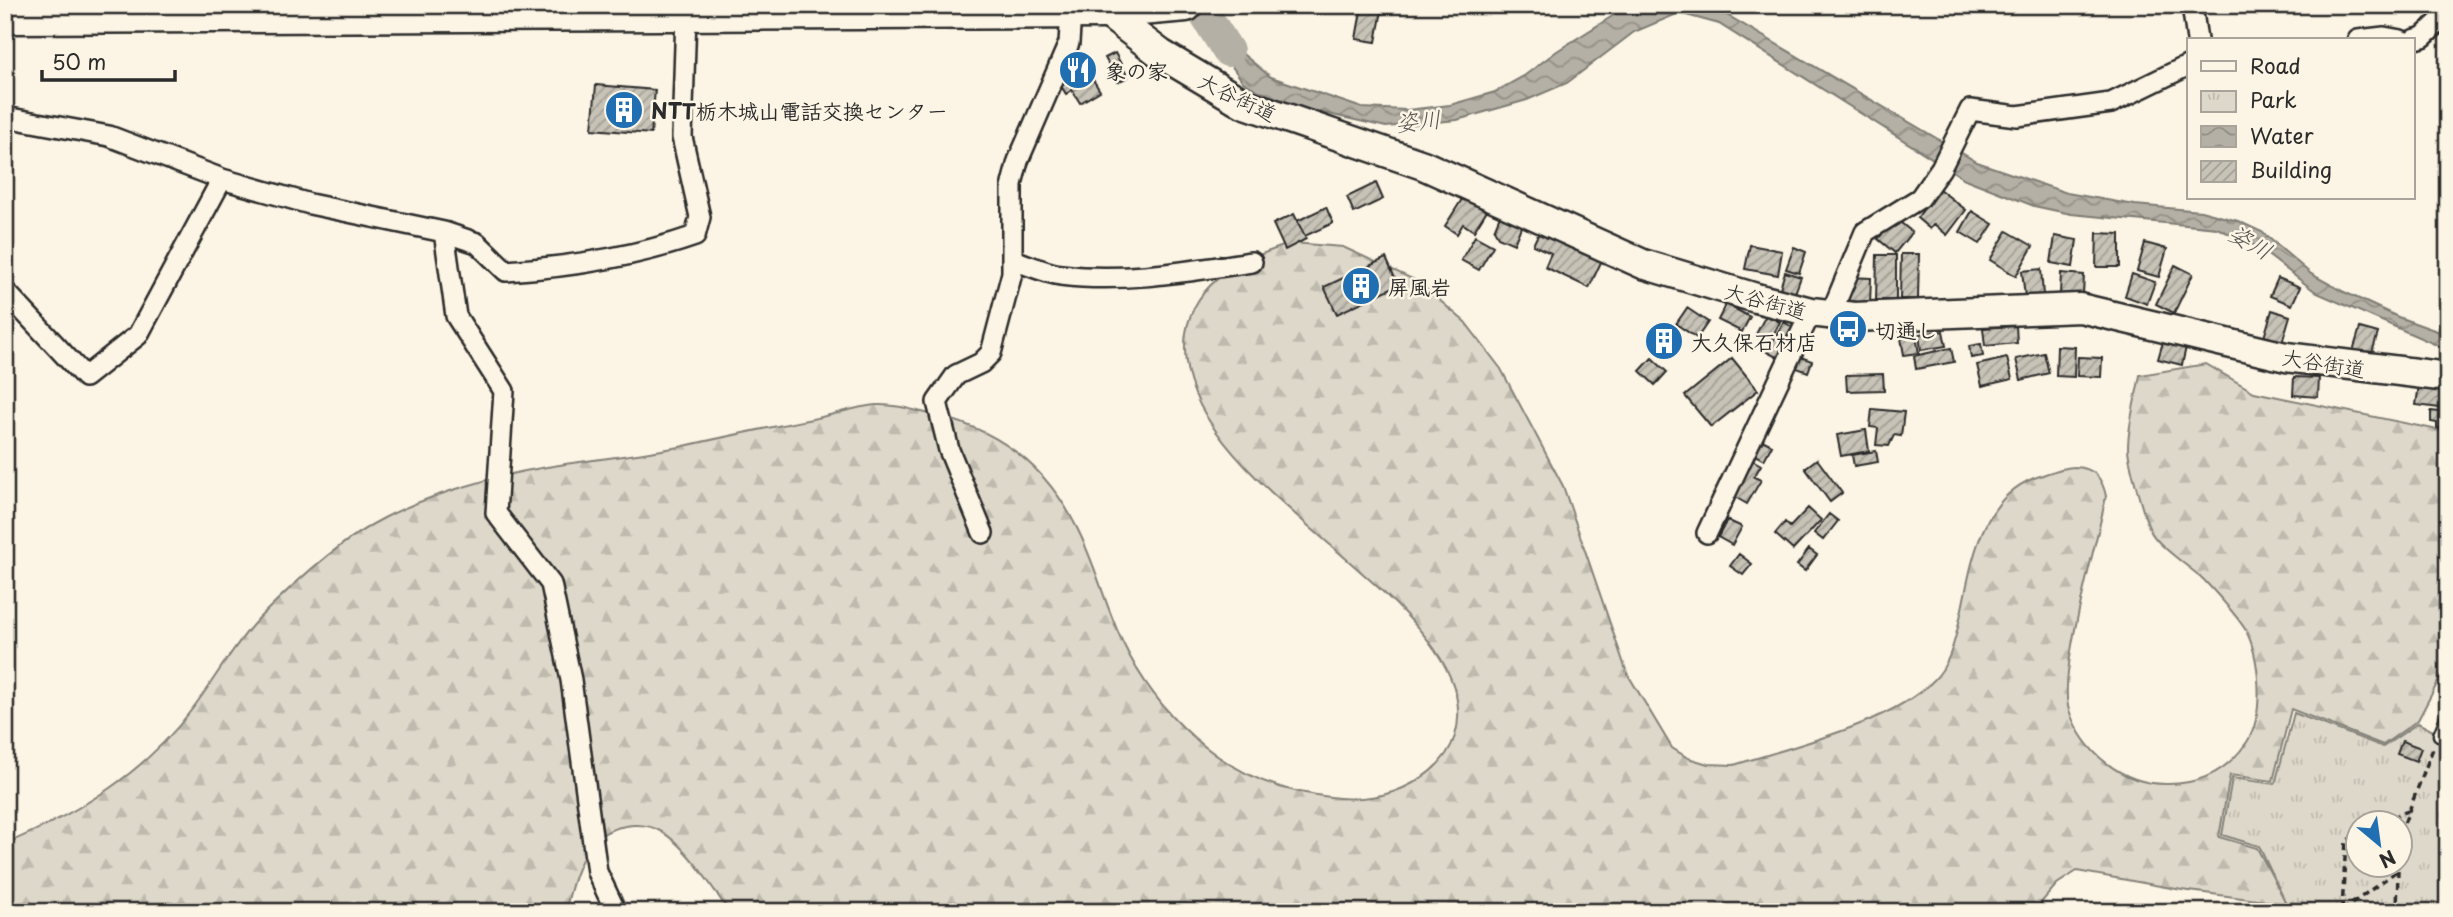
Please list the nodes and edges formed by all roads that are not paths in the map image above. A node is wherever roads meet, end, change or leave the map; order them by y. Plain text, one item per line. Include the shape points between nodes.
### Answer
1 (2192, 5) edge
2 (1184, 6) edge
3 (581, 10) edge
4 (88, 11) edge
5 (1071, 12) junction
6 (1105, 12) junction
7 (2448, 13) edge
8 (686, 15) junction
9 (5, 17) edge
10 (2197, 38) edge
11 (2414, 40) edge
12 (2187, 66) edge
13 (5, 117) edge
14 (222, 179) junction
15 (444, 232) junction
16 (1013, 260) junction
17 (1252, 262) dead end
18 (5, 291) edge
19 (1820, 314) junction
20 (2448, 377) edge
21 (984, 533) dead end
22 (1707, 533) dead end
23 (2448, 713) edge
24 (2439, 735) road end
25 (616, 912) edge

1 - 10 street
2 - 6 main road
3 - 4 main road
3 - 8 main road
4 - 9 main road
5 - 6 main road
5 - 8 main road
5 - 16 street via 1069,43 1015,172
6 - 19 main road, 大谷街道 via 1161,54 1243,103 1423,165 1643,264
7 - 11 street
8 - 15 street via 682,137 700,218 695,236 559,268 506,271 477,243
12 - 19 street via 2112,103 2017,116 1970,110 1920,198 1865,232
13 - 14 street via 109,136
14 - 15 street via 310,204
14 - 18 street via 138,335 85,377
15 - 25 street via 456,316 504,391 496,513 551,584 571,680 597,872
16 - 17 street via 1059,275 1104,276 1157,275
16 - 21 street via 991,353 956,375 937,402 949,450
19 - 20 main road, 大谷街道 via 2080,308 2286,357
19 - 22 street
23 - 24 lane

